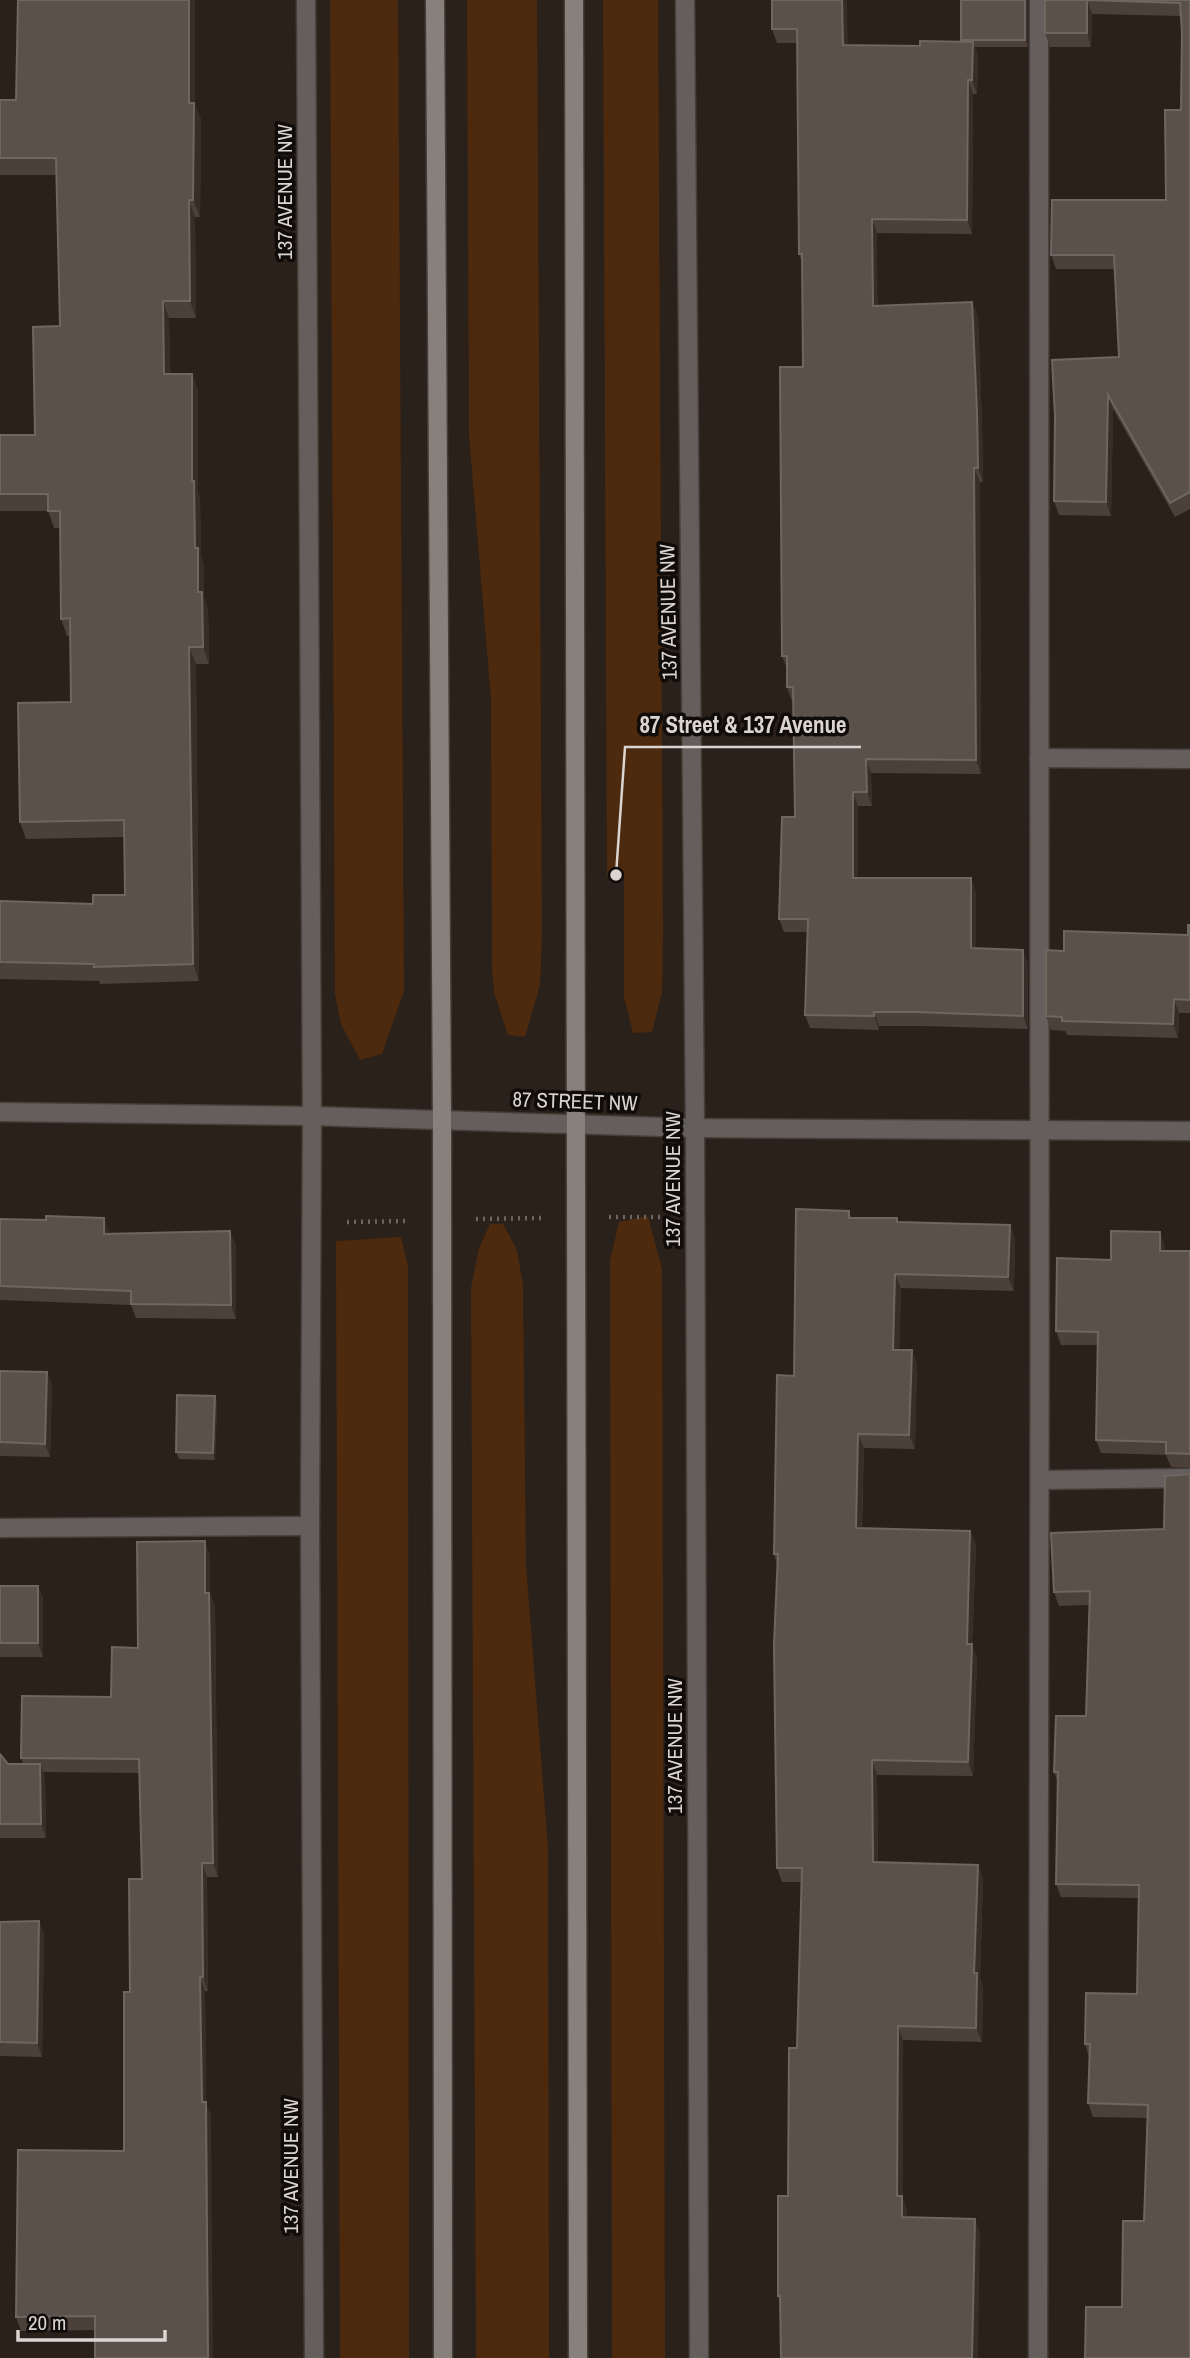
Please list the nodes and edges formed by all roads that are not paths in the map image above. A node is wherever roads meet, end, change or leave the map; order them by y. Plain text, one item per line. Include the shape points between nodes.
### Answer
1 (306, 0) edge
2 (435, 0) edge
3 (574, 0) edge
4 (685, 0) edge
5 (1039, 0) edge
6 (1039, 758) junction
7 (1190, 759) edge
8 (0, 1112) edge
9 (312, 1116) junction
10 (442, 1120) junction
11 (576, 1123) junction
12 (695, 1128) junction
13 (1038, 1130) junction
14 (1190, 1131) edge
15 (1190, 1478) edge
16 (1041, 1480) junction
17 (310, 1526) junction
18 (0, 1528) edge
19 (314, 2358) edge
20 (443, 2358) edge
21 (578, 2358) edge
22 (699, 2358) edge
23 (1038, 2358) edge

1 - 9 street, 137 AVENUE NW
2 - 10 main road
3 - 11 main road
4 - 12 street, 137 AVENUE NW
5 - 6 street
6 - 7 street
6 - 13 street
8 - 9 street, 87 STREET NW
9 - 10 street, 87 STREET NW
9 - 17 street, 137 AVENUE NW
10 - 11 street, 87 STREET NW
10 - 20 main road
11 - 12 street, 87 STREET NW
11 - 21 main road
12 - 13 street, 87 STREET NW
12 - 22 street, 137 AVENUE NW
13 - 14 street, 87 STREET NW
13 - 16 street
15 - 16 street
16 - 23 street
17 - 18 street
17 - 19 street, 137 AVENUE NW

